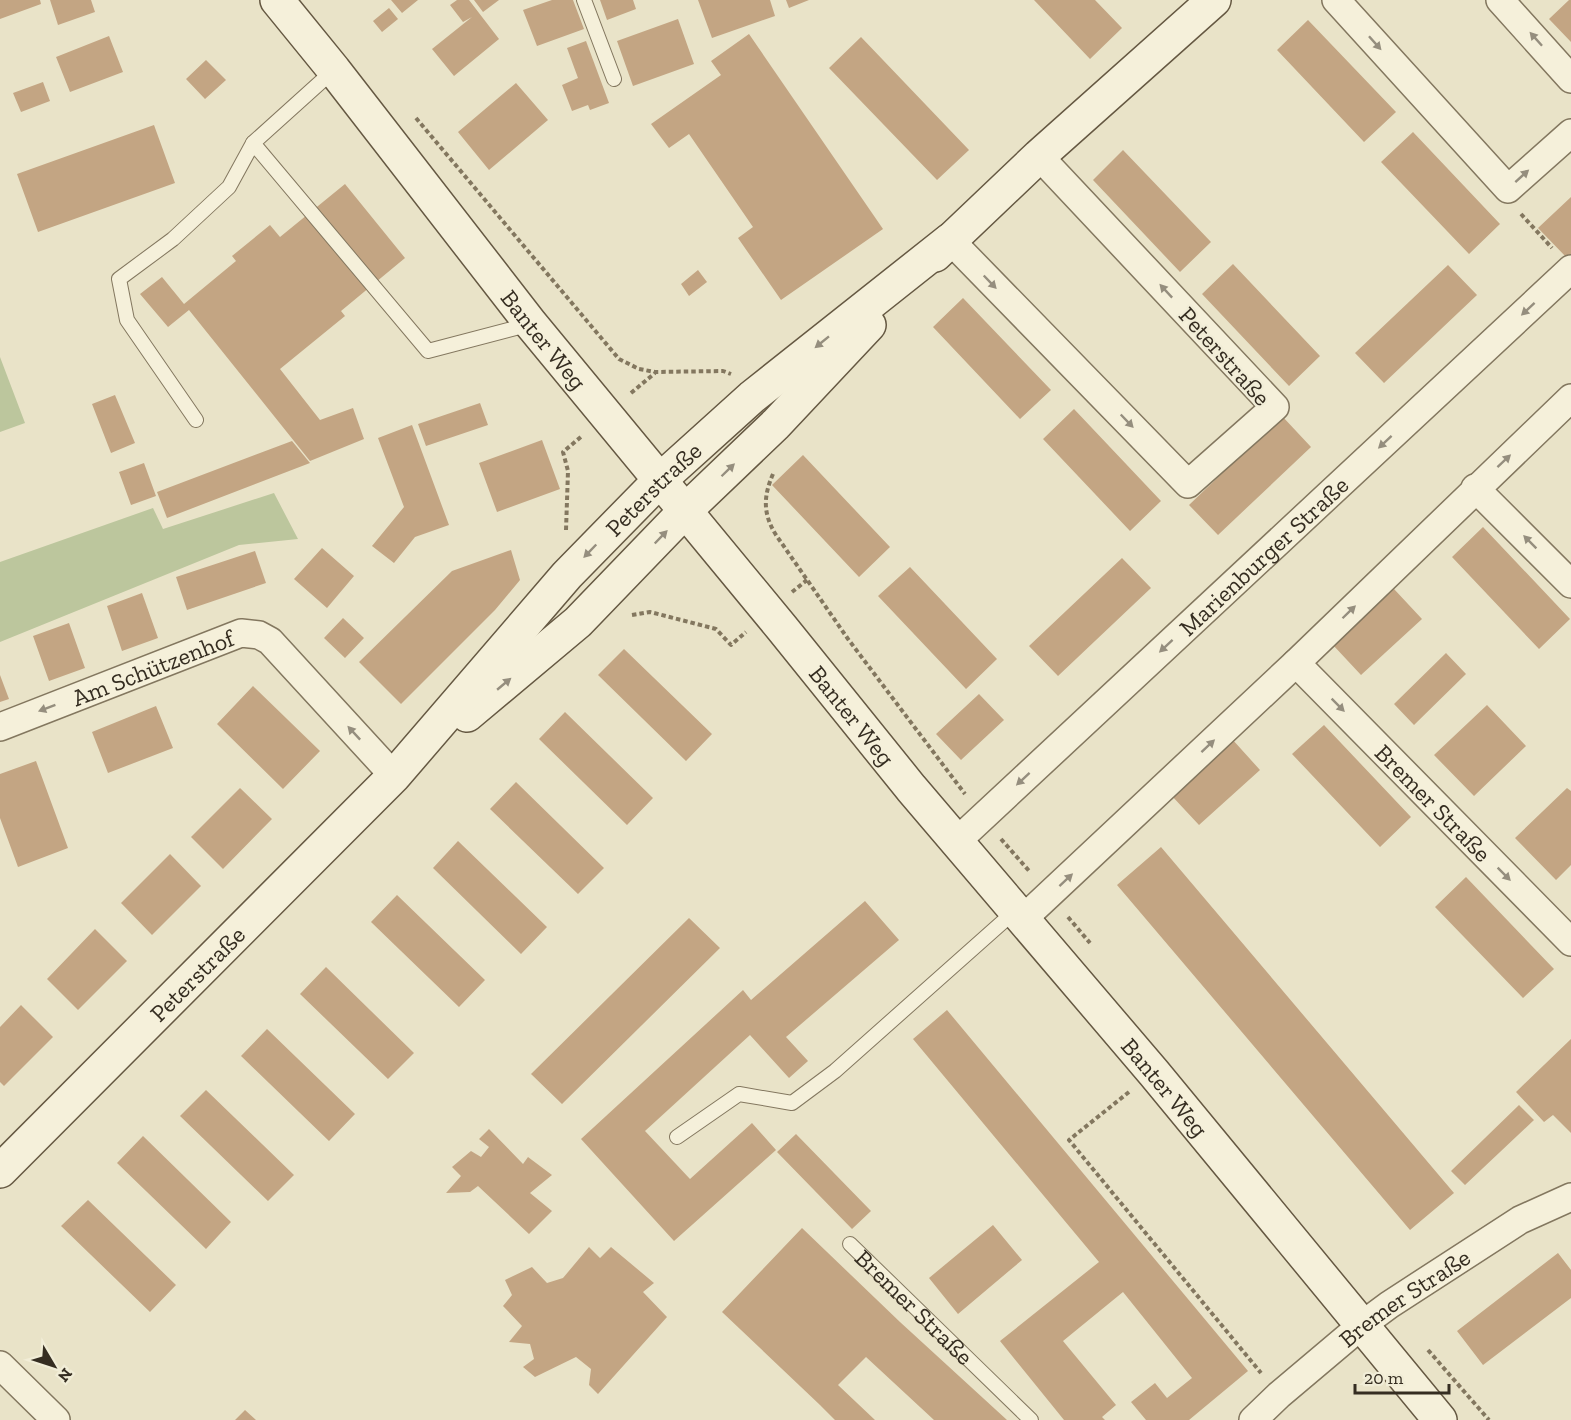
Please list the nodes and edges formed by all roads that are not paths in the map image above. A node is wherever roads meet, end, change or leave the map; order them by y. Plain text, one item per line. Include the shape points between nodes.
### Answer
1 (277, 0) edge
2 (584, 0) edge
3 (1214, 0) edge
4 (1336, 0) edge
5 (1500, 0) edge
6 (334, 70) junction
7 (614, 79) dead end
8 (1571, 79) edge
9 (1571, 133) edge
10 (254, 143) junction
11 (1039, 156) junction
12 (950, 240) junction
13 (1563, 261) edge
14 (531, 324) junction
15 (1571, 398) edge
16 (196, 420) dead end
17 (660, 480) junction
18 (1475, 488) junction
19 (685, 511) junction
20 (1571, 584) edge
21 (1296, 663) junction
22 (0, 727) edge
23 (394, 776) junction
24 (956, 842) junction
25 (1019, 915) junction
26 (1571, 942) edge
27 (677, 1137) dead end
28 (0, 1171) edge
29 (1571, 1197) edge
30 (850, 1244) dead end
31 (1362, 1325) junction
32 (0, 1365) edge
33 (56, 1420) edge
34 (1031, 1420) edge
35 (1253, 1420) edge
36 (1440, 1420) edge

1 - 6 main road, Banter Weg
2 - 7 lane
3 - 11 main road, Peterstraße
4 -> 9 street via 1508,189
8 -> 5 street
6 - 10 lane
6 - 14 main road, Banter Weg
10 - 14 lane via 429,351
10 - 16 lane via 229,187 174,239 119,279 127,320
11 - 12 main road, Peterstraße
12 -> 11 street, Peterstraße via 1188,484 1275,407
12 -> 17 main road, Peterstraße via 752,397
19 -> 12 main road, Peterstraße via 776,424
13 -> 24 street, Marienburger Straße
14 - 17 main road, Banter Weg
18 -> 15 street
17 - 19 main road, Banter Weg
17 -> 23 main road, Peterstraße via 567,575
20 -> 18 street
21 -> 18 street
23 -> 19 main road, Peterstraße via 578,622
19 - 24 main road, Banter Weg
25 -> 21 street via 1050,895
21 -> 26 street, Bremer Straße
23 -> 22 street, Am Schützenhof via 270,641 259,635 240,633
23 - 28 main road, Peterstraße
24 - 25 main road, Banter Weg
25 - 27 lane via 792,1103 739,1094
25 - 31 main road, Banter Weg
29 - 31 street, Bremer Straße via 1520,1220
30 - 34 lane, Bremer Straße
31 - 35 street, Bremer Straße
31 - 36 main road, Banter Weg
32 - 33 street

